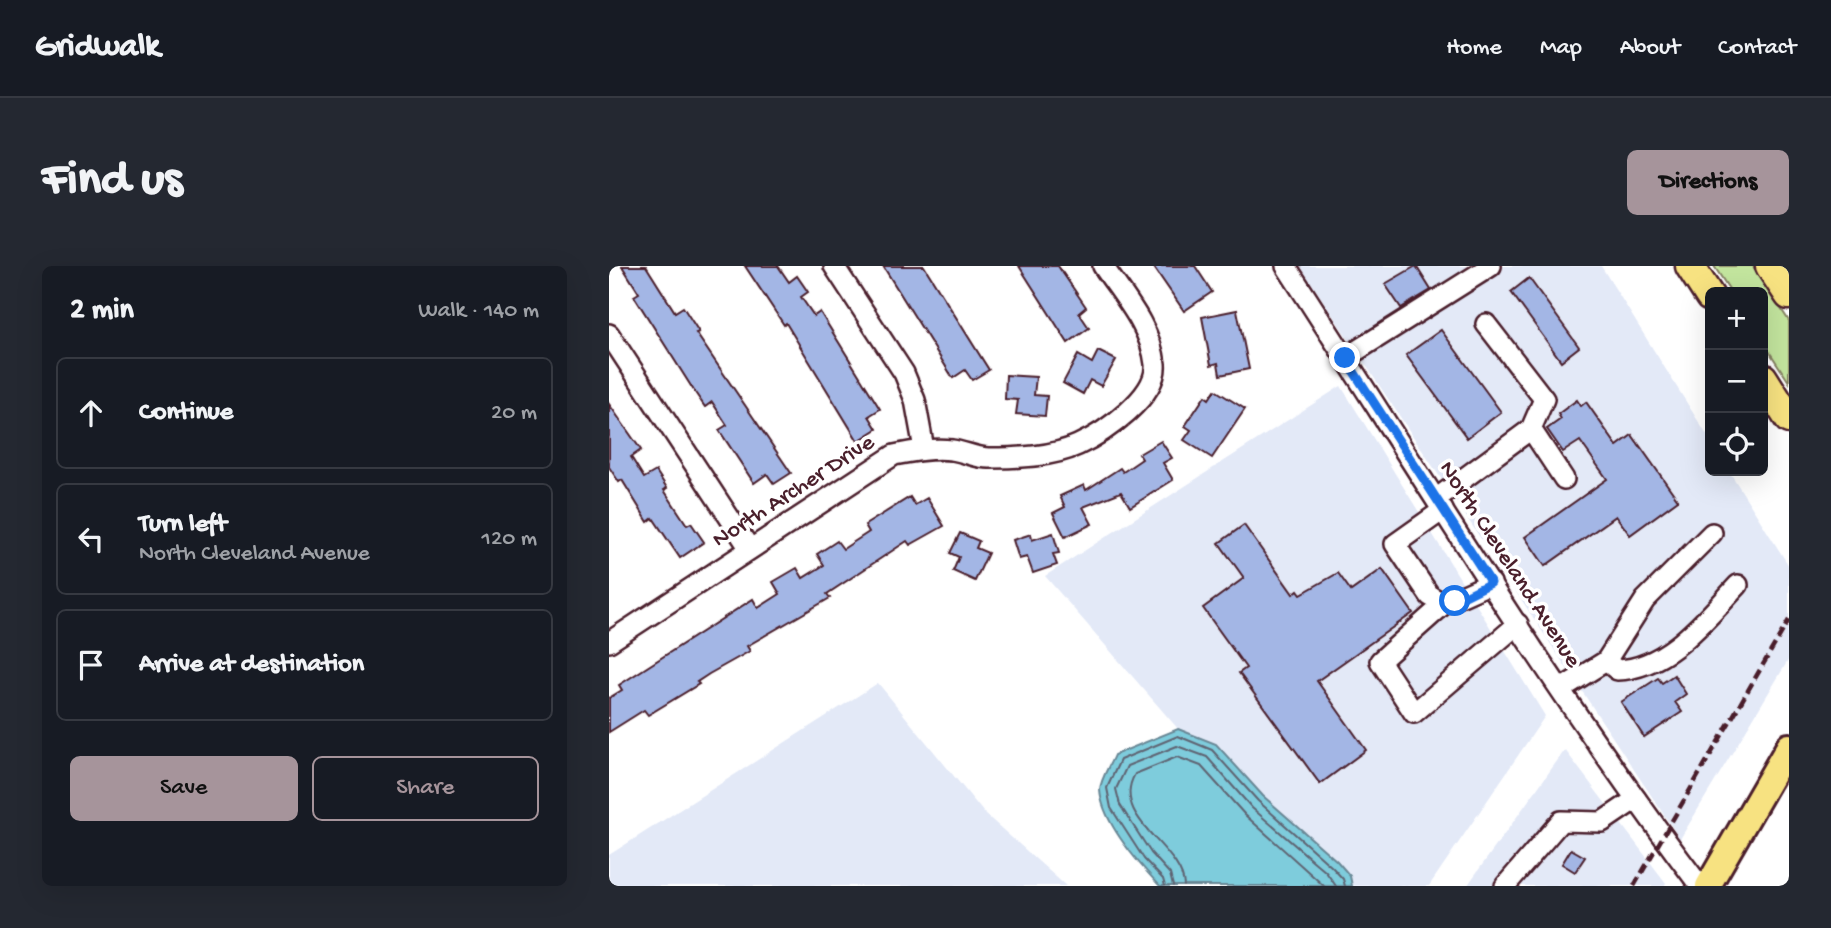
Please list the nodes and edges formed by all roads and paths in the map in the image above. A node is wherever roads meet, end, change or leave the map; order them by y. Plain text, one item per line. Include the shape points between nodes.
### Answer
1 (834, 266) edge
2 (1103, 266) edge
3 (1286, 266) edge
4 (1491, 266) edge
5 (1690, 266) edge
6 (1770, 266) edge
7 (1705, 289) edge
8 (1789, 295) edge
9 (1486, 324) dead end
10 (609, 334) edge
11 (1345, 358) junction
12 (1768, 386) edge
13 (1789, 419) edge
14 (1531, 429) junction
15 (924, 449) junction
16 (1564, 480) dead end
17 (1440, 504) junction
18 (1712, 533) dead end
19 (750, 550) junction
20 (1491, 583) junction
21 (1738, 585) dead end
22 (1444, 604) junction
23 (1518, 624) junction
24 (609, 642) edge
25 (1606, 661) junction
26 (1561, 689) junction
27 (1789, 746) edge
28 (1636, 799) junction
29 (1505, 886) edge
30 (1700, 886) edge
31 (1708, 886) edge

1 - 15 street via 904,373 915,400
2 - 15 street, North Archer Drive via 1146,330 1155,366 1145,395 1119,419 1078,445 1046,454 986,458
3 - 11 street, North Cleveland Avenue
4 - 11 street
5 - 7 highway
6 - 8 highway
9 - 14 street via 1544,399
10 - 19 street
11 - 17 street, North Cleveland Avenue
12 - 13 highway
14 - 16 street
14 - 17 street
15 - 19 street, North Archer Drive via 894,455
17 - 20 street, North Cleveland Avenue
17 - 22 street via 1395,544 1430,596
18 - 25 street via 1645,600
19 - 24 street, North Archer Drive
20 - 22 street
20 - 23 street, North Cleveland Avenue
21 - 25 street via 1681,642 1648,664 1616,670
22 - 23 street via 1380,662 1414,713
23 - 26 street, North Cleveland Avenue
25 - 26 street
26 - 28 street, North Cleveland Avenue
27 - 31 main road
28 - 29 street via 1602,822 1561,821
28 - 30 street, North Cleveland Avenue

